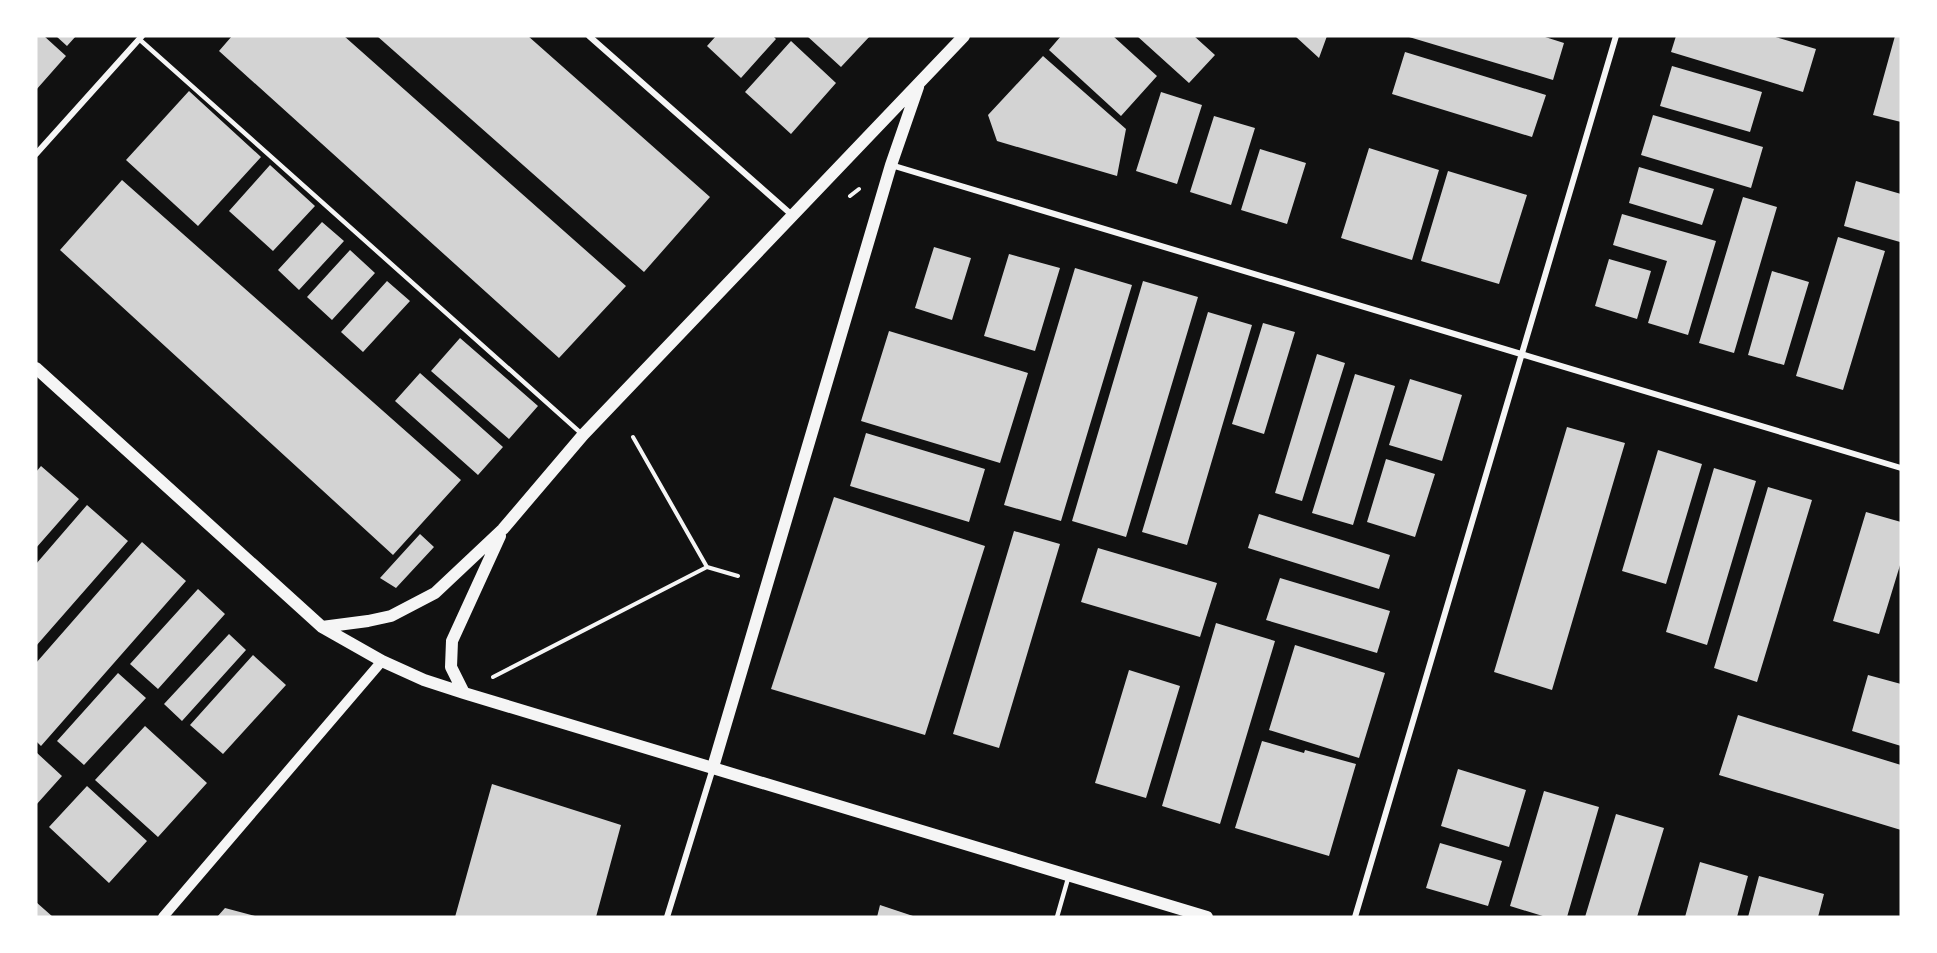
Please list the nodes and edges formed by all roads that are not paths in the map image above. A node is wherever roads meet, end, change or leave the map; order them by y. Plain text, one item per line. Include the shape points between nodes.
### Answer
1 (589, 36) edge
2 (964, 36) edge
3 (1616, 36) edge
4 (140, 38) edge
5 (919, 84) junction
6 (36, 154) edge
7 (891, 165) junction
8 (792, 215) junction
9 (1522, 354) junction
10 (36, 368) edge
11 (584, 435) junction
12 (1901, 468) edge
13 (502, 529) junction
14 (322, 627) junction
15 (382, 662) junction
16 (464, 693) junction
17 (713, 767) junction
18 (1069, 875) junction
19 (163, 917) edge
20 (667, 917) edge
21 (1057, 917) edge
22 (1208, 917) edge
23 (1355, 917) edge

1 - 8 street
2 - 5 main road
3 - 9 street
4 - 6 street
4 - 11 lane
5 - 7 main road
5 - 8 main road
7 - 9 street
7 - 17 main road
8 - 11 main road
9 - 12 street
9 - 23 street
10 - 14 main road
11 - 13 main road
13 - 14 main road via 435,592 391,616
13 - 16 main road via 452,641 451,667
14 - 15 main road
15 - 16 main road
15 - 19 street
16 - 17 main road
17 - 18 main road
17 - 20 street
18 - 21 lane
18 - 22 main road

